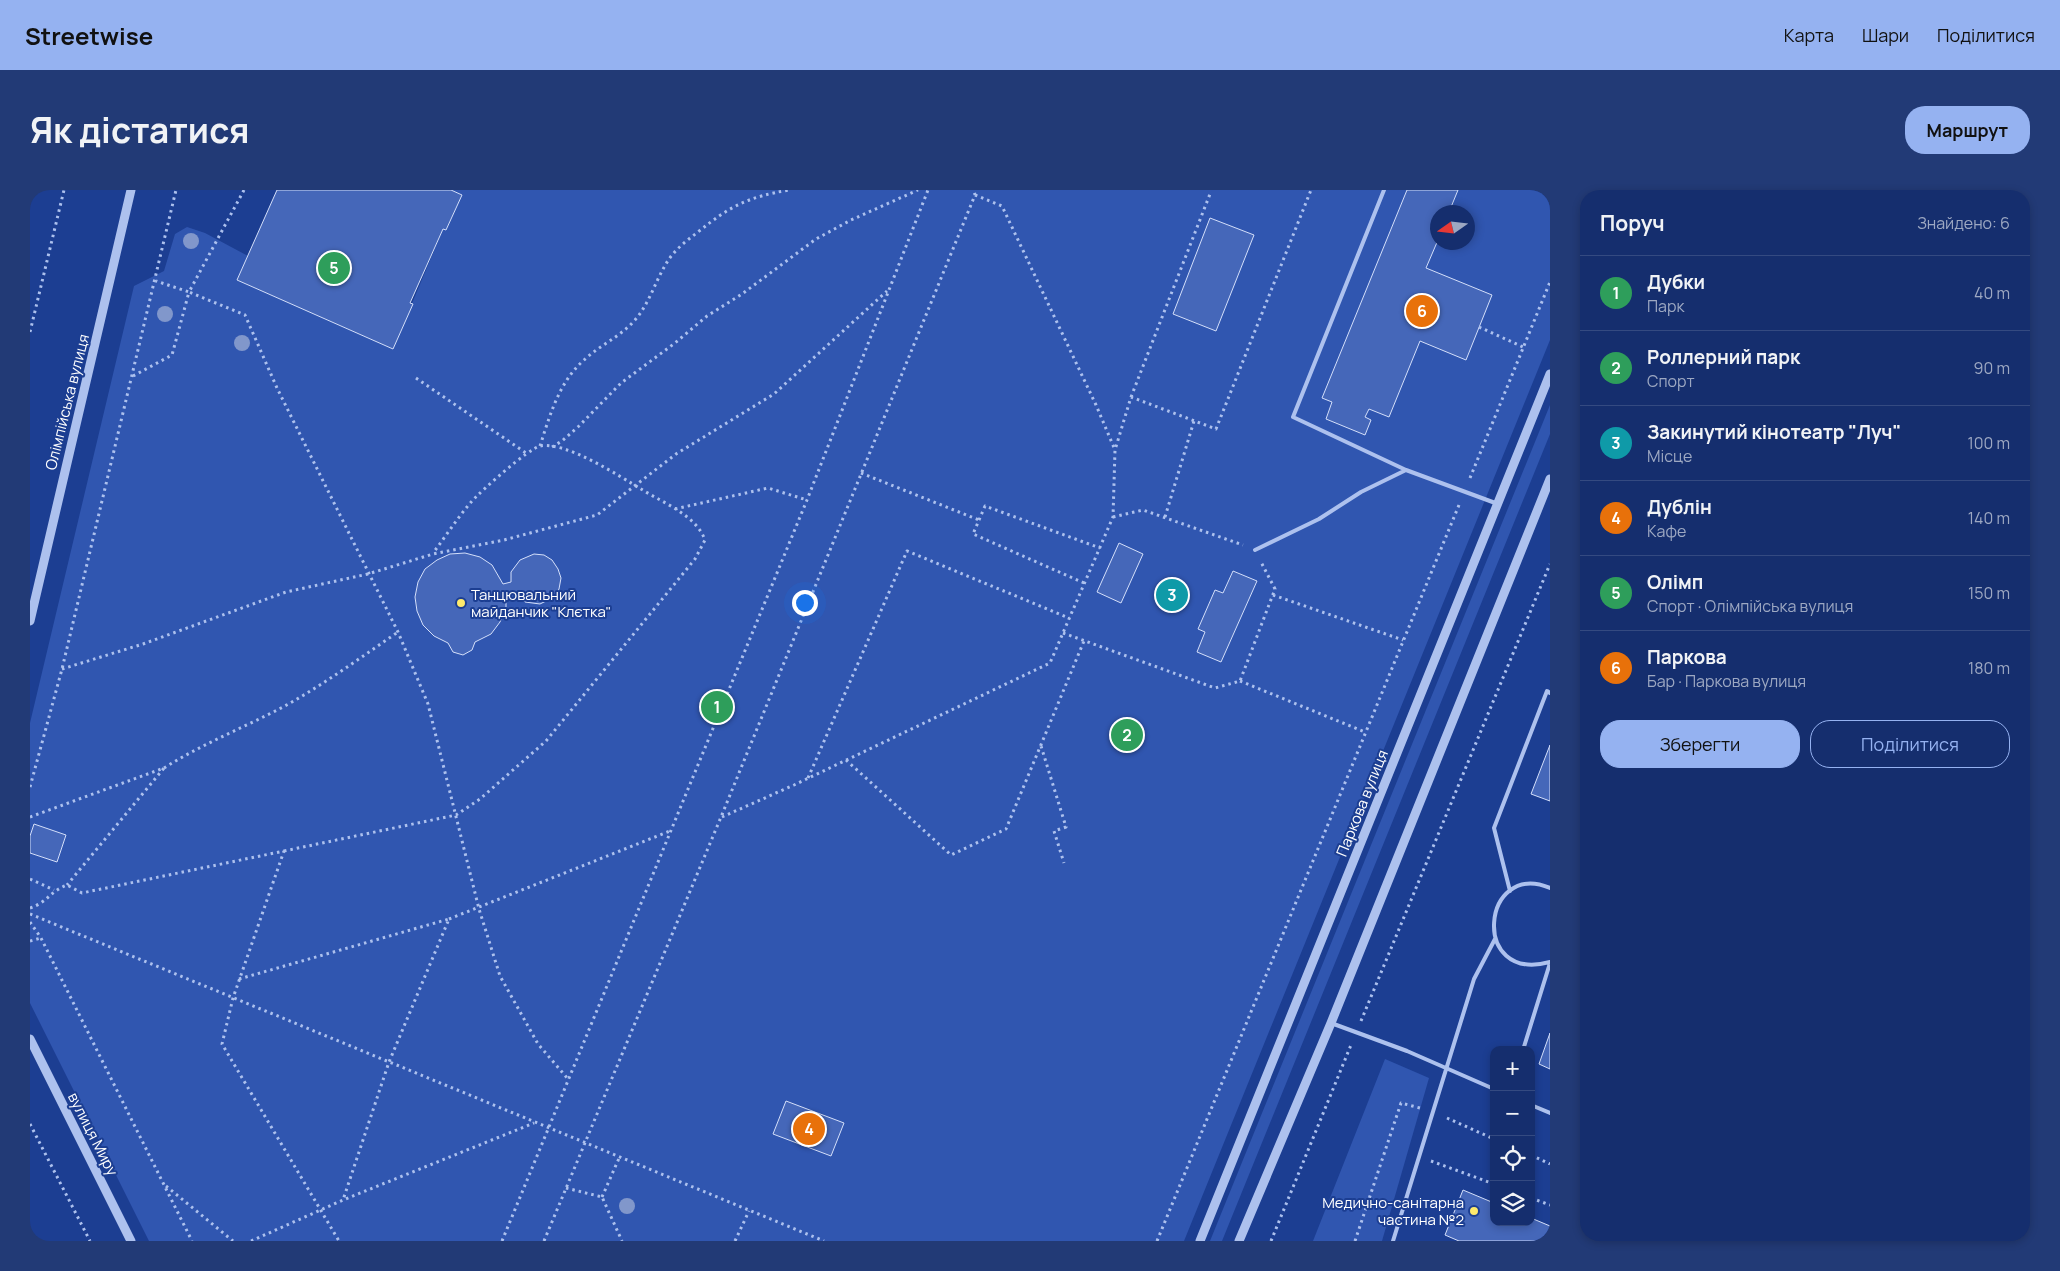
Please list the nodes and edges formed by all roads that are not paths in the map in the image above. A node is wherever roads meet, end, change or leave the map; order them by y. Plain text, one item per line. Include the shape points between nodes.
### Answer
1 (131, 190) edge
2 (1384, 190) edge
3 (1550, 374) edge
4 (1406, 470) junction
5 (1550, 479) edge
6 (1498, 504) junction
7 (1255, 550) road end
8 (30, 621) edge
9 (1550, 693) edge
10 (1550, 888) edge
11 (1510, 891) junction
12 (1495, 939) junction
13 (1550, 963) edge
14 (1331, 1023) junction
15 (30, 1039) edge
16 (1525, 1046) edge
17 (1445, 1069) junction
18 (1490, 1088) edge
19 (1535, 1107) edge
20 (1550, 1113) edge
21 (131, 1241) edge
22 (1200, 1241) edge
23 (1239, 1241) edge
24 (1393, 1241) edge

1 - 8 street, Олімпійська вулиця
2 - 4 lane via 1293,417
3 - 6 street, Паркова вулиця
4 - 6 lane
4 - 7 lane via 1361,492 1319,519
5 - 14 street
6 - 22 street, Паркова вулиця
9 - 11 lane via 1547,691 1494,828
10 - 11 lane via 1535,884 1522,885
11 - 12 lane via 1494,912 1492,926
12 - 13 lane via 1512,960 1524,964
12 - 17 lane via 1474,979
13 - 16 lane
14 - 17 lane
14 - 23 street
15 - 21 street, вулиця Миру
17 - 18 lane
17 - 24 lane
19 - 20 lane

